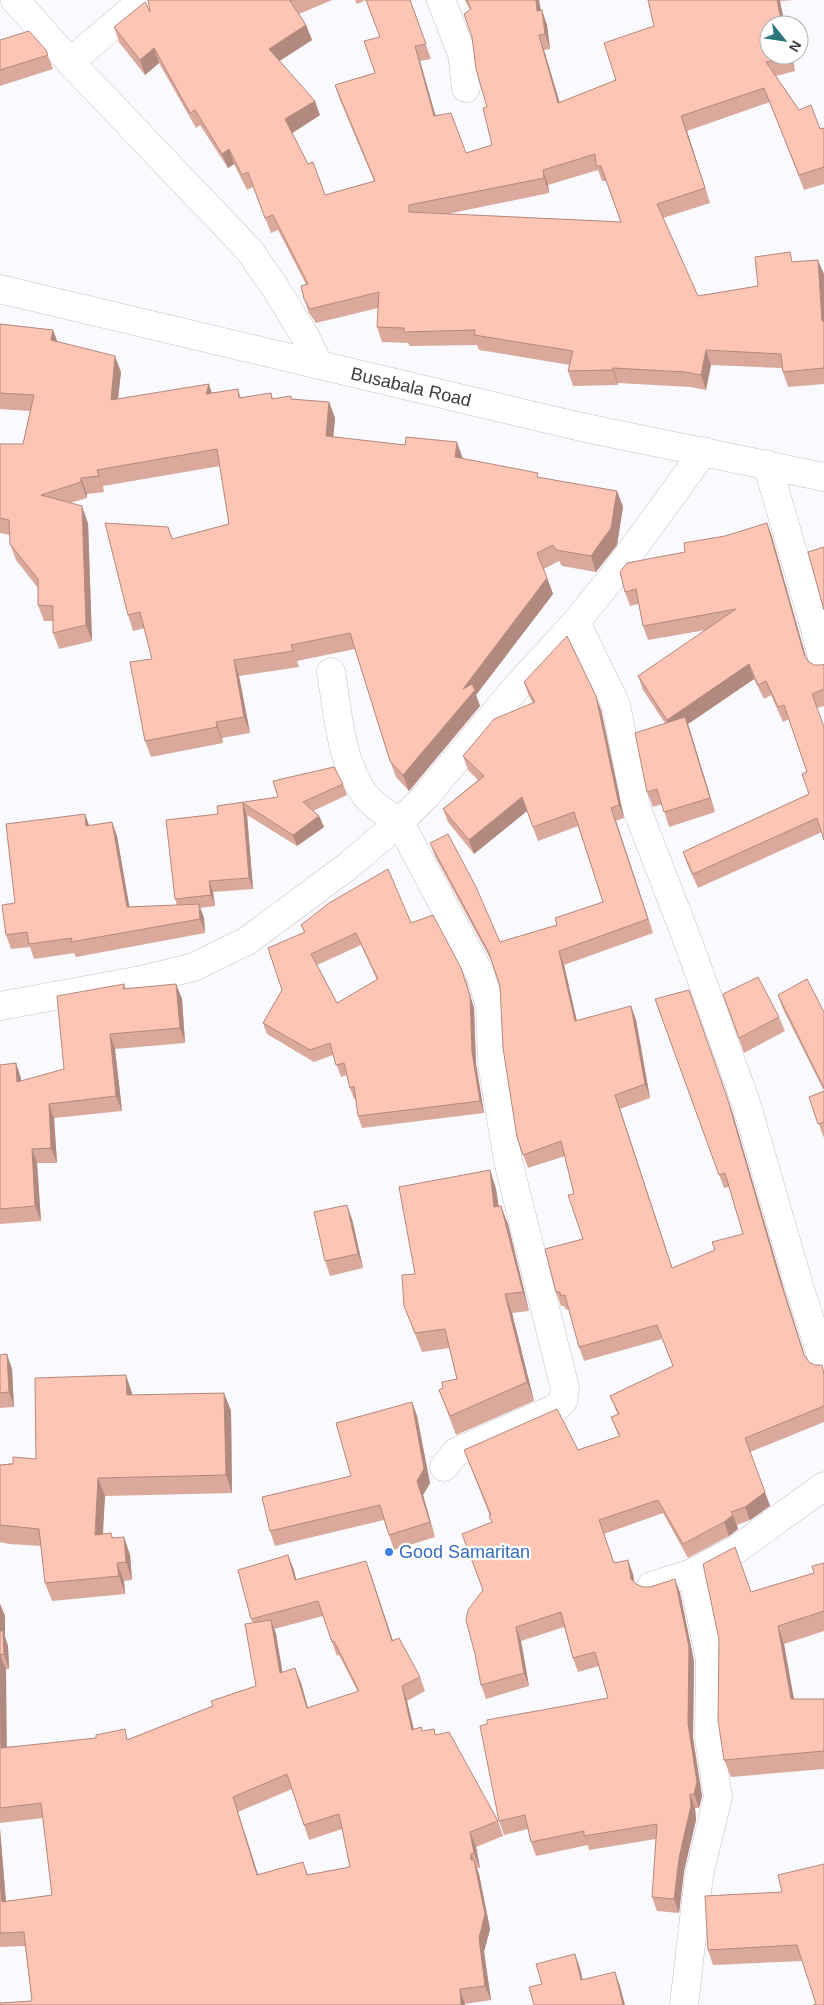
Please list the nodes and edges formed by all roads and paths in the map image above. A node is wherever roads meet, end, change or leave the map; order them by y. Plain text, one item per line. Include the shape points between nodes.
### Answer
1 (15, 0) edge
2 (142, 0) edge
3 (441, 0) edge
4 (70, 62) junction
5 (466, 88) dead end
6 (0, 290) edge
7 (319, 365) junction
8 (704, 451) junction
9 (766, 464) junction
10 (824, 476) edge
11 (576, 622) junction
12 (824, 664) edge
13 (331, 672) dead end
14 (399, 821) junction
15 (0, 1006) edge
16 (824, 1364) edge
17 (444, 1467) dead end
18 (824, 1486) edge
19 (692, 1573) junction
20 (651, 1586) edge
21 (684, 2005) edge

1 - 4 street
2 - 4 street
3 - 5 street via 462,54
4 - 7 street via 250,252 305,336
6 - 7 street, Busabala Road
7 - 8 street, Busabala Road via 581,427
8 - 9 street, Busabala Road
8 - 11 street
9 - 10 street, Busabala Road
9 - 12 street
11 - 14 street via 514,690 426,796
11 - 16 street via 616,705 636,807 747,1106
13 - 14 street via 349,764 363,793 383,813
14 - 15 street via 348,866 247,941 194,967
14 - 17 street via 480,974 490,1005 492,1063 508,1161 565,1388 563,1401 556,1408 456,1452
18 - 19 street via 737,1549
19 - 20 street
19 - 21 street via 710,1658 709,1738 718,1797 699,1875

